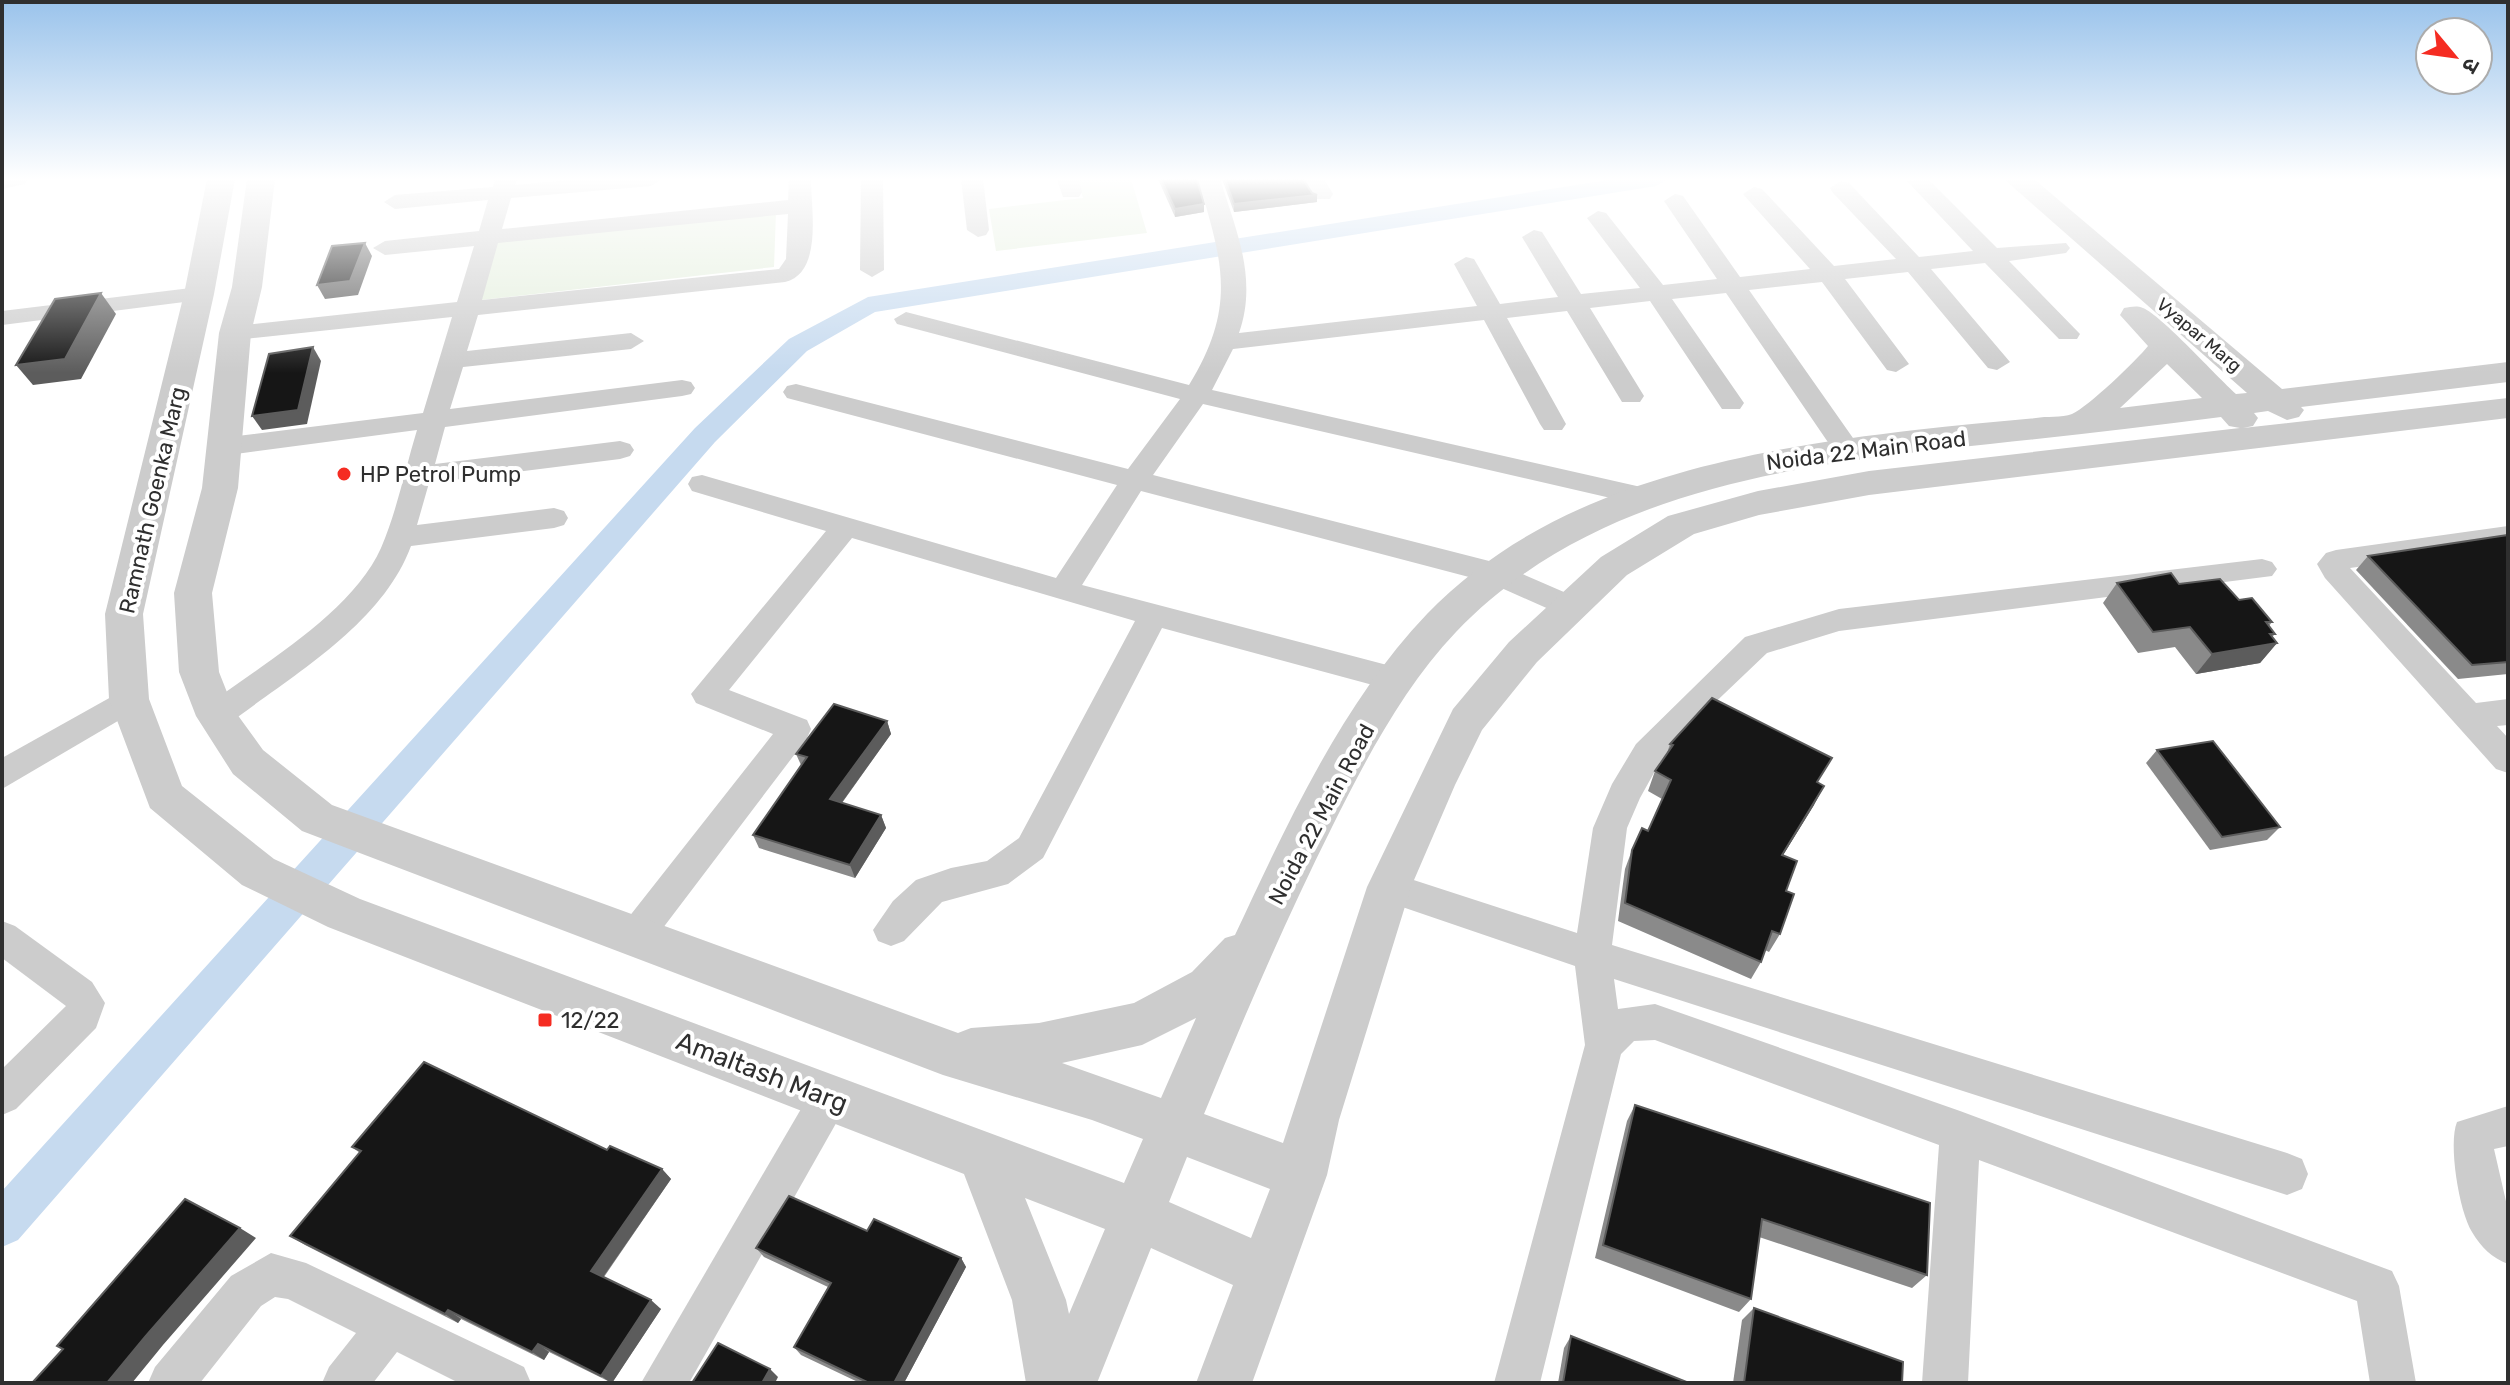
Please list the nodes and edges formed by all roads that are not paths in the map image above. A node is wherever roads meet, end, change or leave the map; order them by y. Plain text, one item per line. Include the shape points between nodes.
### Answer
1 (209, 244) edge
2 (253, 244) edge
3 (425, 244) edge
4 (484, 244) edge
5 (798, 244) edge
6 (872, 244) edge
7 (1228, 244) edge
8 (1538, 244) edge
9 (1618, 244) edge
10 (1706, 244) edge
11 (1800, 244) edge
12 (1894, 244) edge
13 (1980, 244) edge
14 (2054, 244) edge
15 (2093, 244) edge
16 (385, 248) dead end
17 (2058, 248) junction
18 (1993, 257) junction
19 (1466, 264) dead end
20 (1915, 266) junction
21 (872, 270) dead end
22 (1829, 275) junction
23 (1737, 287) junction
24 (1656, 293) junction
25 (199, 294) junction
26 (1573, 304) junction
27 (469, 308) junction
28 (1493, 310) junction
29 (2, 318) edge
30 (906, 319) dead end
31 (235, 333) junction
32 (2068, 334) dead end
33 (631, 341) dead end
34 (1225, 342) junction
35 (2167, 343) junction
36 (2213, 347) junction
37 (453, 360) junction
38 (1997, 362) dead end
39 (1896, 364) dead end
40 (2508, 372) edge
41 (682, 388) dead end
42 (2346, 391) junction
43 (796, 392) dead end
44 (1198, 395) junction
45 (1631, 396) dead end
46 (2276, 400) junction
47 (1731, 403) dead end
48 (2229, 406) junction
49 (2508, 408) edge
50 (435, 417) junction
51 (2082, 423) junction
52 (1553, 424) dead end
53 (2307, 429) junction
54 (2258, 434) junction
55 (221, 447) junction
56 (1846, 448) junction
57 (620, 450) dead end
58 (417, 475) junction
59 (1135, 480) junction
60 (702, 484) dead end
61 (220, 488) junction
62 (1641, 496) junction
63 (151, 503) junction
64 (554, 518) dead end
65 (845, 527) junction
66 (2508, 536) edge
67 (399, 537) junction
68 (2262, 569) dead end
69 (1497, 574) junction
70 (1063, 591) junction
71 (1569, 607) junction
72 (1154, 615) junction
73 (1395, 679) junction
74 (129, 699) junction
75 (2508, 712) edge
76 (216, 716) junction
77 (2468, 717) junction
78 (2508, 760) edge
79 (2, 775) edge
80 (258, 872) joint
81 (1389, 887) junction
82 (891, 930) dead end
83 (1257, 936) junction
84 (2, 937) edge
85 (634, 938) junction
86 (1592, 955) junction
87 (1604, 1045) junction
88 (943, 1052) junction
89 (7, 1082) edge
90 (829, 1098) junction
91 (1174, 1126) junction
92 (2508, 1126) edge
93 (1960, 1131) junction
94 (983, 1156) junction
95 (2287, 1174) dead end
96 (1301, 1175) junction
97 (1138, 1215) junction
98 (2508, 1243) edge
99 (1266, 1272) junction
100 (389, 1326) junction
101 (171, 1383) edge
102 (345, 1383) edge
103 (508, 1383) edge
104 (664, 1383) edge
105 (1054, 1383) edge
106 (1069, 1383) edge
107 (1224, 1383) edge
108 (1517, 1383) edge
109 (1945, 1383) edge
110 (2393, 1383) edge

1 - 25 street, Ramnath Goenka Marg
2 - 31 street
3 - 16 street
4 - 27 street
5 - 27 street via 795,268 785,275
6 - 21 street
7 - 34 street via 1234,290
8 - 26 street
9 - 24 street
10 - 23 street
11 - 22 street
12 - 20 street
13 - 18 street
14 - 17 street, Vyapar Marg
15 - 36 street, Vyapar Marg
17 - 18 street
17 - 35 street, Vyapar Marg
18 - 20 street
18 - 32 street
19 - 28 street
20 - 22 street
20 - 38 street
22 - 23 street
22 - 39 street
23 - 24 street
23 - 56 street
24 - 26 street
24 - 47 street
25 - 29 street
25 - 63 street, Ramnath Goenka Marg
26 - 28 street
26 - 45 street
27 - 31 street
27 - 37 street
28 - 34 street
28 - 52 street
30 - 44 street
31 - 55 street
33 - 37 street
34 - 44 street
35 - 48 street, Vyapar Marg
35 - 51 street via 2150,365
36 - 42 street
36 - 46 street, Vyapar Marg
37 - 50 street
40 - 42 street, Noida 22 Main Road
41 - 50 street
42 - 46 street, Noida 22 Main Road
43 - 59 street
44 - 59 street
44 - 62 street
46 - 48 street, Noida 22 Main Road
46 - 53 street, Vyapar Marg
48 - 51 street, Noida 22 Main Road
48 - 54 street, Vyapar Marg
49 - 53 street, Noida 22 Main Road
50 - 55 street
50 - 58 street
51 - 56 street, Noida 22 Main Road
53 - 54 street, Noida 22 Main Road
54 - 71 street, Noida 22 Main Road via 1869,483 1758,503 1681,525 1614,566
55 - 61 street
56 - 62 street, Noida 22 Main Road via 1736,467
57 - 58 street
58 - 67 street
59 - 69 street
59 - 70 street
60 - 65 street
61 - 63 street
61 - 76 street via 193,593 199,672
62 - 69 street, Noida 22 Main Road via 1537,545
63 - 74 street, Ramnath Goenka Marg via 124,614
64 - 67 street
65 - 70 street
65 - 85 street via 707,694 795,729
66 - 77 street via 2332,564
67 - 76 street via 369,591 330,630
68 - 86 street via 1839,620 1756,645 1648,753 1624,794 1610,828
69 - 71 street
69 - 73 street, Noida 22 Main Road via 1466,598
70 - 72 street
71 - 81 street, Noida 22 Main Road via 1467,720
72 - 73 street
72 - 82 street via 1031,848 992,878 935,888
73 - 83 street, Noida 22 Main Road via 1338,773
74 - 79 street
74 - 80 street, Ramnath Goenka Marg via 165,796
75 - 77 street
76 - 85 street via 248,762 317,818
77 - 78 street
80 - 90 street, Amaltash Marg via 344,913
81 - 86 street
81 - 96 street, Noida 22 Main Road
83 - 88 street via 1209,987 1142,1023 1039,1046
83 - 91 street, Noida 22 Main Road
84 - 89 street via 86,1003 82,1016
85 - 88 street
86 - 87 street
86 - 95 street
87 - 93 street via 1625,1024 1655,1022
87 - 108 street
88 - 91 street
90 - 94 street, Amaltash Marg
90 - 104 street
91 - 96 street
91 - 97 street, Noida 22 Main Road
92 - 98 street via 2471,1136 2486,1216
93 - 109 street
93 - 110 street via 2377,1286
94 - 97 street, Amaltash Marg
94 - 105 street via 1039,1300
96 - 99 street, Noida 22 Main Road
97 - 99 street, Amaltash Marg
97 - 106 street, Noida 22 Main Road
99 - 107 street, Noida 22 Main Road
100 - 101 street via 291,1278 271,1275 246,1291
100 - 102 street
100 - 103 street

